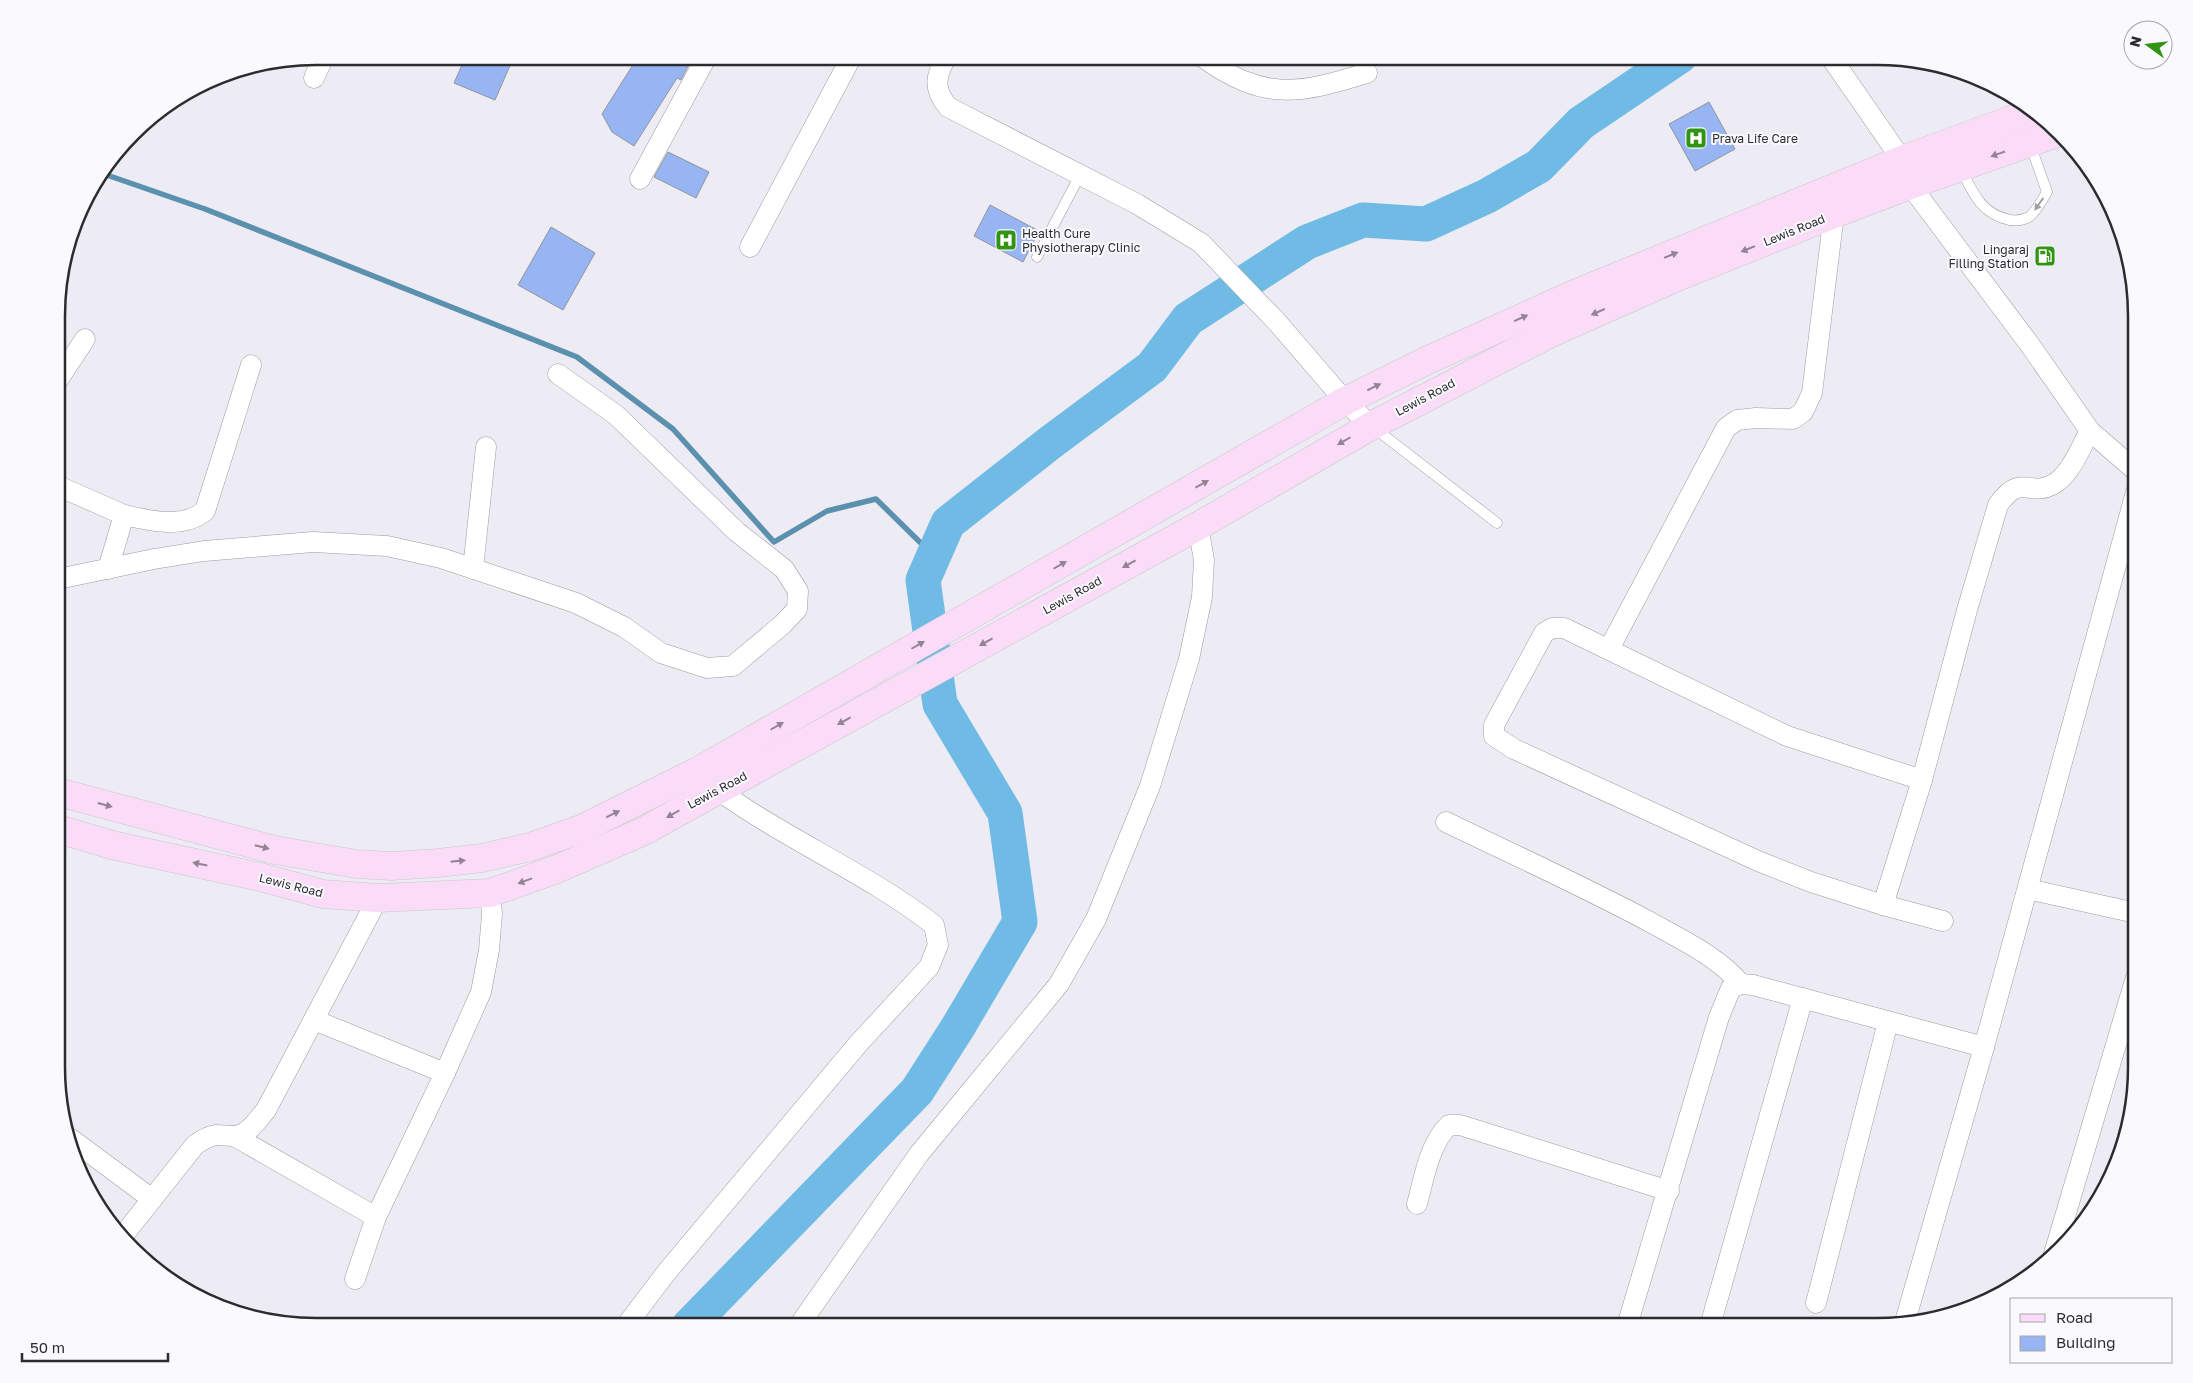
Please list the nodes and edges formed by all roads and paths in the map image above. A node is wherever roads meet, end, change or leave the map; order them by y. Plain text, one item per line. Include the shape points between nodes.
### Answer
1 (320, 65) edge
2 (702, 65) edge
3 (847, 65) edge
4 (943, 65) edge
5 (1213, 65) edge
6 (1836, 65) edge
7 (1368, 72) dead end
8 (314, 78) dead end
9 (2028, 115) edge
10 (2052, 135) edge
11 (2030, 143) junction
12 (1960, 167) junction
13 (1906, 173) junction
14 (1080, 175) junction
15 (640, 179) dead end
16 (1834, 214) junction
17 (750, 247) dead end
18 (1037, 257) dead end
19 (85, 339) dead end
20 (251, 365) dead end
21 (65, 369) edge
22 (558, 374) dead end
23 (1346, 401) junction
24 (1371, 426) junction
25 (2090, 431) junction
26 (486, 448) dead end
27 (2128, 463) edge
28 (65, 489) edge
29 (124, 515) junction
30 (2128, 521) edge
31 (1497, 523) dead end
32 (1198, 526) junction
33 (108, 569) junction
34 (473, 569) junction
35 (65, 578) edge
36 (1608, 649) junction
37 (1922, 780) junction
38 (718, 790) junction
39 (65, 794) edge
40 (1446, 822) dead end
41 (65, 831) edge
42 (415, 864) junction
43 (2028, 889) junction
44 (490, 893) junction
45 (414, 897) junction
46 (378, 898) junction
47 (1883, 905) junction
48 (2128, 911) edge
49 (1943, 920) dead end
50 (1740, 984) junction
51 (1803, 998) junction
52 (2128, 1004) edge
53 (314, 1020) junction
54 (1888, 1022) junction
55 (1984, 1047) junction
56 (445, 1073) junction
57 (234, 1136) junction
58 (77, 1143) edge
59 (1669, 1191) junction
60 (152, 1198) junction
61 (1417, 1204) dead end
62 (376, 1216) junction
63 (126, 1232) edge
64 (2059, 1241) edge
65 (355, 1279) dead end
66 (1816, 1303) dead end
67 (1907, 1316) edge
68 (632, 1318) edge
69 (804, 1318) edge
70 (1629, 1318) edge
71 (1712, 1318) edge

1 - 8 street
2 - 15 street
3 - 17 street
4 - 14 street via 937,79 938,95 948,107
5 - 7 street via 1249,83 1285,91 1306,89
6 - 13 street
9 - 13 main road, Lewis Road
10 - 11 main road, Lewis Road
11 -> 12 main road, Lewis Road
11 -> 12 lane via 2046,192 2029,217 2017,221 1996,217 1974,195
12 - 13 main road, Lewis Road
13 - 16 main road, Lewis Road
23 -> 13 main road, Lewis Road via 1572,295
13 - 25 street
14 - 18 lane
14 - 23 street via 1137,204 1200,243 1277,322
16 -> 24 main road, Lewis Road via 1682,275 1549,334
16 - 36 street via 1812,393 1803,412 1793,419 1737,420 1726,428
19 - 21 street
20 - 29 street via 205,511 194,520 175,522
22 - 34 street via 616,415 737,532 784,569 798,591 797,608 733,666 707,668 661,653 624,627 576,603
23 - 24 street
42 -> 23 main road, Lewis Road via 482,858 530,847 581,829 698,771
24 - 31 lane
24 -> 32 main road, Lewis Road
25 - 27 street
25 - 37 street via 2065,474 2052,485 2041,488 2018,486 2007,492 1998,505 1966,610
26 - 34 street
28 - 29 street
29 - 33 street
30 - 43 street
32 -> 38 main road, Lewis Road
32 - 69 street via 1204,560 1202,597 1189,659 1150,786 1096,919 1059,984 919,1154
33 - 34 street via 204,551 313,542 386,546
33 - 35 street
36 - 37 street via 1787,736
36 - 47 street via 1564,628 1552,628 1544,633 1494,725 1494,736 1514,749 1758,861
37 - 47 street
38 -> 44 main road, Lewis Road via 642,832 557,869
38 - 68 street via 751,814 916,911 934,925 938,945 929,967 858,1044
39 -> 42 main road, Lewis Road via 275,850 356,864
40 - 50 street via 1628,910 1713,959 1732,973
46 -> 41 main road, Lewis Road via 323,894
42 - 45 main road
43 - 48 street
43 - 55 street
44 - 45 main road, Lewis Road
44 - 56 street via 489,950 481,992
45 - 46 main road, Lewis Road
46 - 53 street
47 - 49 street
50 - 51 street
50 - 59 street via 1731,988 1724,1001
51 - 54 street
51 - 71 street
52 - 64 street
53 - 56 street
53 - 57 street via 266,1110 252,1126
54 - 55 street
54 - 66 street
55 - 67 street
56 - 62 street
57 - 60 street via 215,1135 195,1145
57 - 62 street
58 - 60 street
59 - 61 street via 1460,1125 1449,1125 1435,1146
59 - 70 street
60 - 63 street
62 - 65 street

